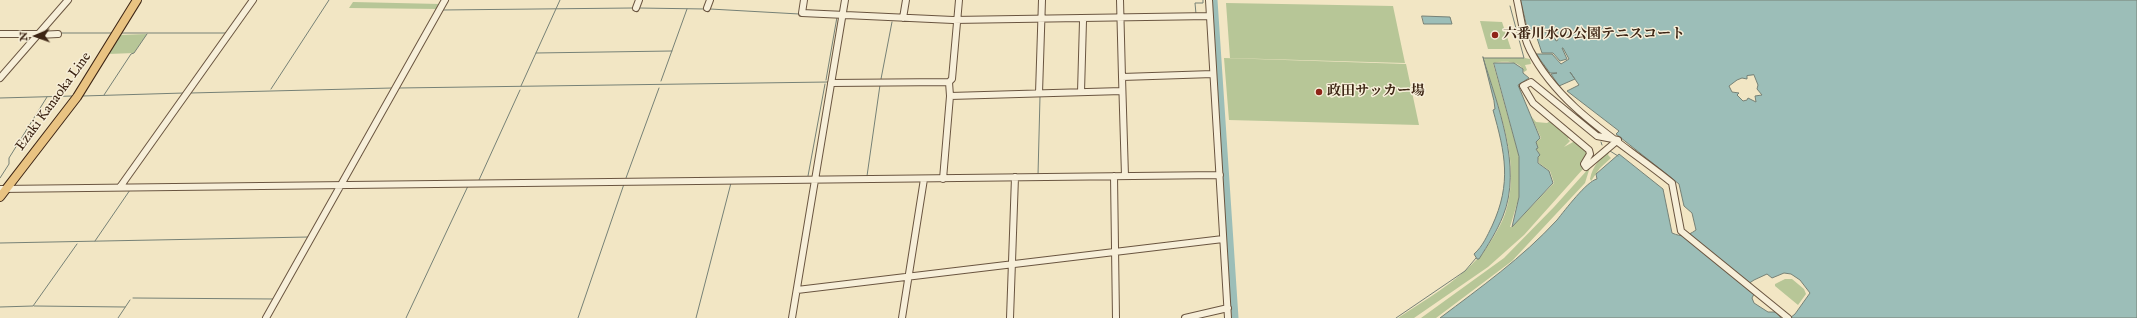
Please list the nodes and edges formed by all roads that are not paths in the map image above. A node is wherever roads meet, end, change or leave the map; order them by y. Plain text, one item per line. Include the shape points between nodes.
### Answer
1 (68, 0) edge
2 (137, 0) edge
3 (253, 0) edge
4 (445, 0) edge
5 (639, 0) edge
6 (710, 0) edge
7 (804, 0) edge
8 (845, 0) edge
9 (906, 0) edge
10 (959, 0) edge
11 (1042, 0) edge
12 (1120, 0) edge
13 (1209, 0) edge
14 (1517, 0) edge
15 (636, 8) dead end
16 (707, 8) dead end
17 (842, 16) junction
18 (1210, 17) junction
19 (903, 18) junction
20 (1120, 19) junction
21 (1042, 20) junction
22 (1083, 21) junction
23 (957, 22) junction
24 (0, 34) edge
25 (38, 34) junction
26 (58, 34) dead end
27 (1525, 34) junction
28 (1531, 44) dead end
29 (1213, 74) junction
30 (1122, 76) junction
31 (0, 78) edge
32 (950, 81) junction
33 (831, 82) junction
34 (1081, 91) junction
35 (1122, 91) junction
36 (1039, 92) junction
37 (950, 96) junction
38 (1618, 140) junction
39 (1125, 176) junction
40 (1220, 177) junction
41 (943, 178) junction
42 (1114, 178) junction
43 (816, 179) junction
44 (1015, 179) junction
45 (924, 180) junction
46 (341, 184) junction
47 (120, 187) junction
48 (3, 188) edge
49 (0, 197) edge
50 (1223, 239) junction
51 (1114, 252) junction
52 (1010, 264) junction
53 (908, 277) junction
54 (799, 290) junction
55 (1228, 308) junction
56 (266, 318) edge
57 (792, 318) edge
58 (902, 318) edge
59 (1010, 318) edge
60 (1116, 318) edge
61 (1185, 318) edge
62 (1228, 318) edge
63 (1788, 318) edge

1 - 25 street
2 - 48 main road, Ezaki Kanaoka Line via 77,97
3 - 47 street
4 - 46 street
5 - 15 street
6 - 16 street
7 - 17 street via 802,13
8 - 17 street
9 - 19 street
10 - 23 street
11 - 21 street
12 - 20 street
13 - 18 street
14 - 27 street
17 - 19 street
17 - 23 street
17 - 33 street
18 - 20 street
18 - 29 street
19 - 23 street
20 - 21 street
20 - 22 street
20 - 30 street
21 - 22 street
21 - 23 street
21 - 36 street
22 - 34 street
23 - 32 street
24 - 25 street
25 - 26 street
25 - 31 street
27 - 28 street via 1528,34
27 - 38 street via 1532,54 1553,84
29 - 30 street
29 - 40 street
30 - 35 street
32 - 33 street
32 - 37 street
33 - 43 street
34 - 35 street
34 - 36 street
35 - 39 street
36 - 37 street
37 - 41 street
38 - 38 street via 1597,136 1531,82 1523,86 1533,103 1589,150 1590,154 1584,164 1586,167
38 - 63 street via 1672,183 1679,228 1684,234
39 - 40 street
39 - 42 street
40 - 42 street
40 - 50 street
41 - 44 street
41 - 45 street
42 - 44 street
42 - 51 street
43 - 45 street
43 - 46 street
43 - 54 street
44 - 52 street
45 - 53 street
46 - 47 street
46 - 56 street
47 - 48 street
48 - 49 main road, Ezaki Kanaoka Line
50 - 51 street
50 - 55 street
51 - 52 street
51 - 60 street
52 - 53 street
52 - 59 street
53 - 54 street
53 - 58 street
54 - 57 street
55 - 61 street
55 - 62 street

